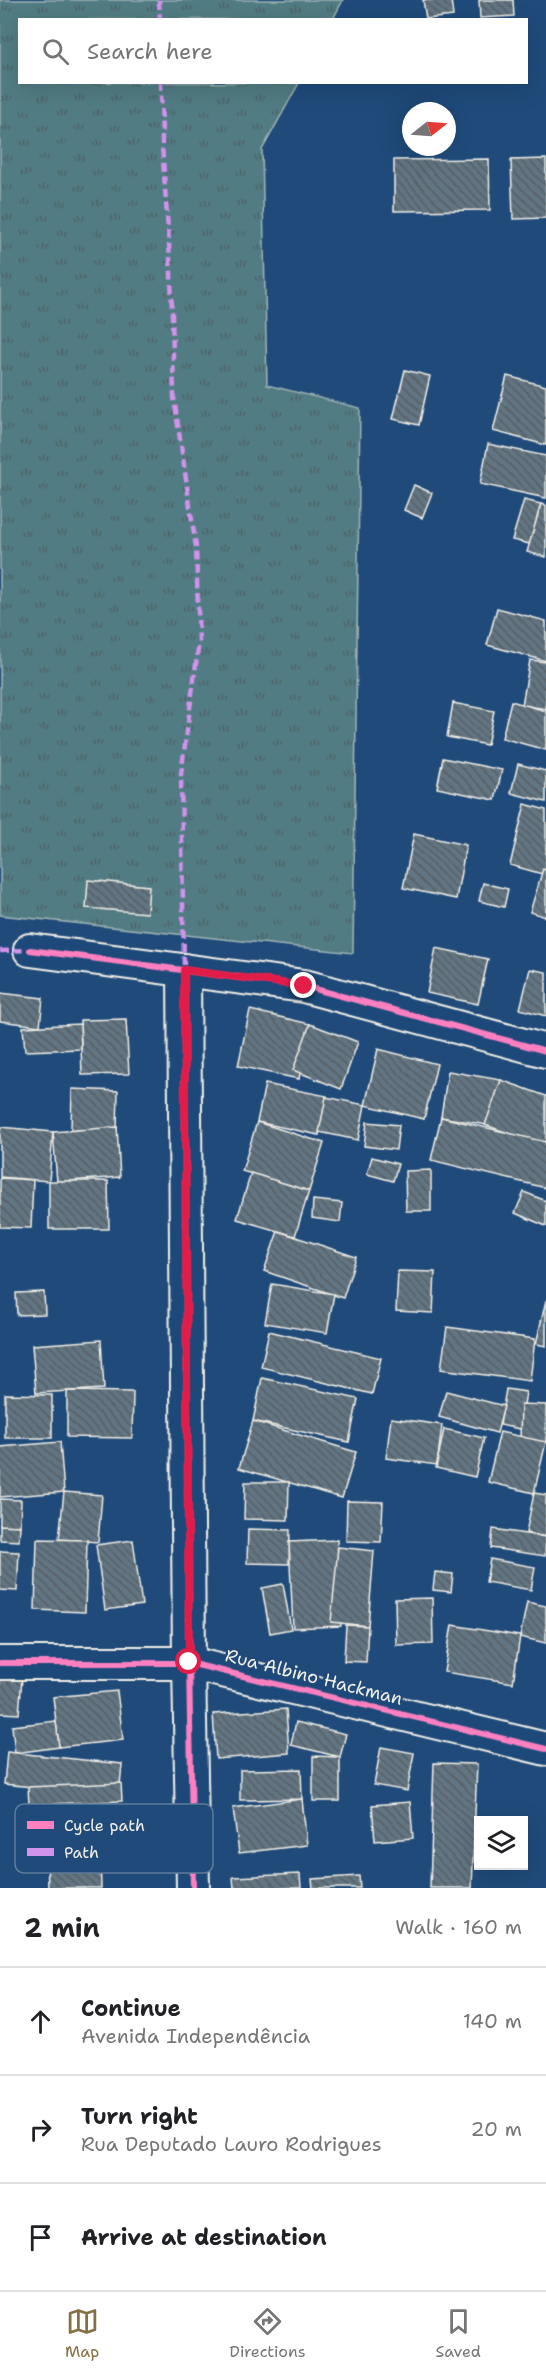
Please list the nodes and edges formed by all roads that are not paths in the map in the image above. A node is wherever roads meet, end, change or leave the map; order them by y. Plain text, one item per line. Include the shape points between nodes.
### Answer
1 (30, 950) dead end
2 (184, 970) junction
3 (546, 1052) edge
4 (189, 1662) junction
5 (0, 1663) edge
6 (546, 1749) edge
7 (192, 1804) edge
8 (194, 1873) edge
9 (194, 1888) edge

1 - 2 street
2 - 3 street via 304,986
2 - 4 street
4 - 5 street, Rua Albino Hackman
4 - 6 street, Rua Albino Hackman
4 - 7 street
8 - 9 street

